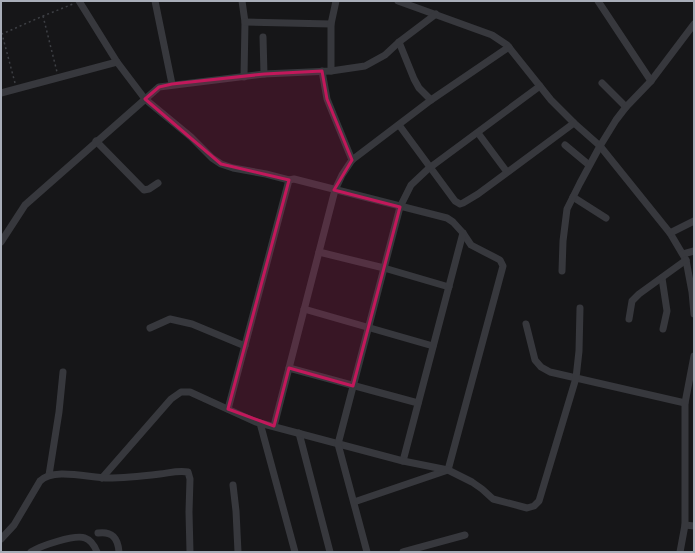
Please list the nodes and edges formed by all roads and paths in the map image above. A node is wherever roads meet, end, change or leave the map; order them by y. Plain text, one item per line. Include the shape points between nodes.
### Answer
1 (80, 1) edge
2 (155, 1) edge
3 (242, 1) edge
4 (336, 1) edge
5 (398, 1) edge
6 (598, 1) edge
7 (436, 14) junction
8 (43, 16) junction
9 (245, 22) junction
10 (332, 24) junction
11 (694, 24) edge
12 (1, 31) edge
13 (2, 34) edge
14 (263, 37) dead end
15 (399, 42) junction
16 (509, 47) junction
17 (118, 62) junction
18 (322, 71) junction
19 (331, 71) junction
20 (264, 74) junction
21 (244, 77) junction
22 (58, 78) junction
23 (650, 81) junction
24 (602, 83) dead end
25 (172, 84) junction
26 (540, 86) junction
27 (16, 89) junction
28 (1, 93) edge
29 (145, 99) junction
30 (431, 100) junction
31 (626, 106) junction
32 (574, 124) junction
33 (398, 125) junction
34 (478, 132) junction
35 (96, 142) junction
36 (565, 145) dead end
37 (600, 146) junction
38 (352, 160) junction
39 (589, 166) junction
40 (430, 168) junction
41 (507, 172) junction
42 (289, 180) junction
43 (158, 183) dead end
44 (335, 190) junction
45 (573, 197) junction
46 (400, 207) junction
47 (606, 218) dead end
48 (694, 221) edge
49 (463, 233) junction
50 (670, 233) junction
51 (1, 242) edge
52 (694, 251) edge
53 (319, 252) junction
54 (684, 257) junction
55 (384, 268) junction
56 (562, 271) dead end
57 (662, 278) junction
58 (449, 287) junction
59 (693, 292) edge
60 (580, 308) dead end
61 (304, 309) junction
62 (694, 314) edge
63 (629, 319) dead end
64 (526, 324) dead end
65 (369, 327) junction
66 (150, 328) dead end
67 (663, 329) dead end
68 (245, 346) junction
69 (433, 346) junction
70 (694, 356) edge
71 (289, 368) junction
72 (693, 368) edge
73 (63, 372) dead end
74 (576, 378) junction
75 (354, 386) junction
76 (418, 403) junction
77 (685, 403) junction
78 (228, 409) junction
79 (260, 423) junction
80 (274, 426) junction
81 (299, 433) junction
82 (338, 444) junction
83 (403, 461) junction
84 (448, 470) junction
85 (49, 475) junction
86 (102, 478) junction
87 (233, 485) dead end
88 (354, 502) junction
89 (685, 525) junction
90 (694, 526) edge
91 (98, 533) dead end
92 (465, 535) dead end
93 (1, 539) edge
94 (31, 552) edge
95 (97, 552) edge
96 (119, 552) edge
97 (190, 552) edge
98 (238, 552) edge
99 (295, 552) edge
100 (330, 552) edge
101 (367, 552) edge
102 (403, 552) edge
103 (680, 552) edge

1 - 8 path
1 - 17 street
2 - 25 street
3 - 9 street
4 - 10 street
5 - 7 street
6 - 23 street
7 - 15 street
7 - 16 street via 492,34
8 - 13 path
8 - 22 path
9 - 10 street
9 - 21 street
10 - 19 street
11 - 23 street
12 - 13 path
13 - 27 path
14 - 20 street
15 - 19 street via 365,66
15 - 30 street via 414,79
16 - 26 street
16 - 30 street
17 - 22 street
17 - 29 street
18 - 19 street
18 - 20 street
18 - 38 street via 328,99
20 - 21 street
21 - 25 street
22 - 27 street
23 - 31 street
24 - 31 street
25 - 29 street via 159,87
26 - 32 street
26 - 34 street
27 - 28 street
29 - 35 street
29 - 42 street via 221,164
30 - 33 street
31 - 37 street
32 - 37 street
32 - 41 street
33 - 38 street
33 - 40 street
34 - 40 street
34 - 41 street
35 - 43 street via 144,190 149,190
35 - 51 street via 25,205
36 - 39 street
37 - 39 street
37 - 50 street
38 - 44 street
39 - 45 street
40 - 41 street via 460,204
40 - 46 street via 411,185
42 - 44 street via 294,179
42 - 68 street
44 - 46 street
44 - 53 street
45 - 47 street
45 - 56 street via 567,209
46 - 49 street via 447,218
46 - 55 street
48 - 50 street
49 - 58 street
49 - 84 street via 471,245 500,260 503,266
50 - 54 street
52 - 54 street
53 - 55 street
53 - 61 street
54 - 57 street
54 - 59 street
55 - 58 street
55 - 65 street
57 - 63 street via 632,301
57 - 67 street via 667,311
58 - 69 street
59 - 62 street
60 - 74 street
61 - 65 street
61 - 71 street
64 - 74 street via 536,360 541,367 550,372
65 - 69 street
65 - 75 street
66 - 68 street via 170,319 192,324
68 - 78 street
69 - 76 street
70 - 72 street
71 - 75 street
71 - 80 street
72 - 77 street
73 - 85 street via 60,412
74 - 77 street
74 - 84 street via 539,501 534,506 527,508 493,499 472,482
75 - 76 street
75 - 82 street
76 - 83 street
77 - 89 street
78 - 79 street
78 - 86 street via 190,392 177,394
79 - 80 street
79 - 99 street
80 - 81 street
81 - 82 street
81 - 100 street
82 - 83 street
82 - 88 street
83 - 84 street
84 - 88 street
85 - 86 street
85 - 93 street via 40,481 14,525
86 - 97 street via 188,472
87 - 98 street
88 - 101 street
89 - 90 street
89 - 103 street
91 - 96 street via 108,533 115,537
92 - 102 street
94 - 95 street via 51,544 85,538 94,545

